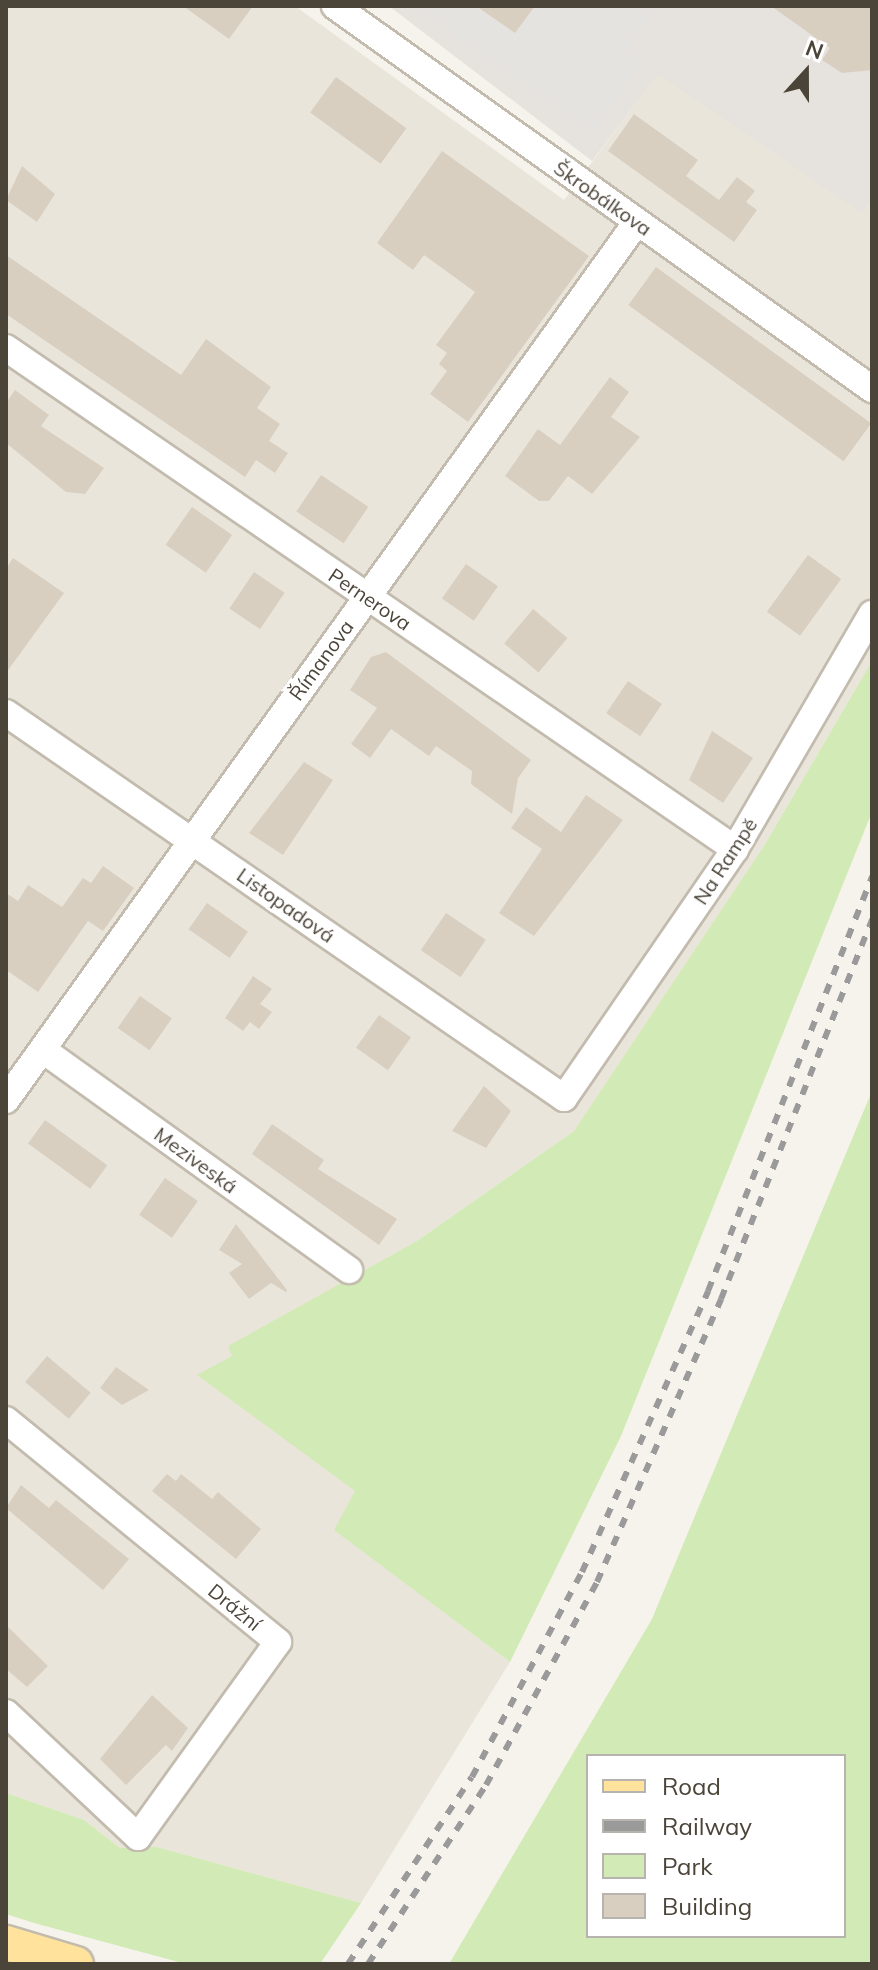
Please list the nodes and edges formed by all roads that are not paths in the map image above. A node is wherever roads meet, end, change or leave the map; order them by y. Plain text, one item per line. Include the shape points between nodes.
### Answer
1 (335, 6) edge
2 (637, 222) junction
3 (6, 348) edge
4 (872, 389) edge
5 (367, 597) junction
6 (872, 614) edge
7 (6, 713) edge
8 (191, 839) junction
9 (735, 849) junction
10 (43, 1050) junction
11 (564, 1098) joint
12 (6, 1100) edge
13 (349, 1270) dead end
14 (6, 1420) edge
15 (6, 1713) edge
16 (6, 1943) edge
17 (76, 1964) edge

1 - 2 street, Škrobálkova
2 - 4 street, Škrobálkova
2 - 5 street, Římanova
3 - 5 street, Pernerova
5 - 8 street, Římanova
5 - 9 street, Pernerova
6 - 9 street, Na Rampě
7 - 8 street, Listopadová
8 - 10 street, Římanova
8 - 11 street, Listopadová
9 - 11 street, Na Rampě
10 - 12 street, Římanova
10 - 13 street, Meziveská
14 - 15 street, Drážní via 278,1642 138,1837
16 - 17 main road

